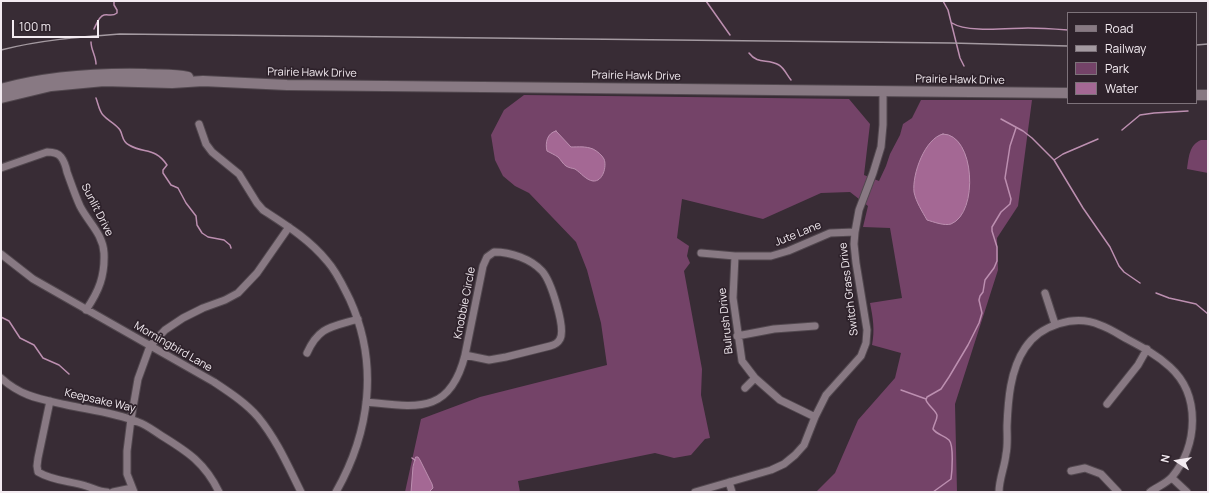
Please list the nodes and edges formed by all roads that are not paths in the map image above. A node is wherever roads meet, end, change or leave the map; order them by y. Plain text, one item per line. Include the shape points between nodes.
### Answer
1 (203, 81) junction
2 (1, 89) edge
3 (883, 91) junction
4 (1067, 93) edge
5 (1197, 95) edge
6 (1208, 95) edge
7 (1, 98) edge
8 (199, 124) dead end
9 (1, 168) edge
10 (289, 227) junction
11 (855, 232) junction
12 (701, 253) dead end
13 (1, 254) edge
14 (735, 256) junction
15 (1045, 293) dead end
16 (86, 310) junction
17 (358, 319) junction
18 (1056, 324) junction
19 (814, 326) dead end
20 (737, 336) junction
21 (150, 346) junction
22 (1147, 349) junction
23 (307, 352) dead end
24 (465, 355) junction
25 (1, 378) edge
26 (755, 378) junction
27 (745, 388) dead end
28 (50, 401) junction
29 (366, 402) junction
30 (1107, 404) dead end
31 (815, 417) junction
32 (131, 419) junction
33 (1071, 471) dead end
34 (1172, 478) junction
35 (730, 482) junction
36 (133, 490) edge
37 (107, 492) edge
38 (112, 492) edge
39 (219, 492) edge
40 (301, 492) edge
41 (336, 492) edge
42 (695, 492) edge
43 (732, 492) edge
44 (999, 492) edge
45 (1118, 492) edge
46 (1150, 492) edge
47 (1187, 492) edge

1 - 2 street, Prairie Hawk Drive via 174,75 95,74 52,78
1 - 3 street, Prairie Hawk Drive via 287,85
1 - 7 street, Prairie Hawk Drive via 84,82 40,88
3 - 4 street, Prairie Hawk Drive
3 - 11 street, Switch Grass Drive via 881,147 861,202
5 - 6 street
8 - 10 street via 206,144 212,152 239,174 263,210
9 - 16 street, Sunlit Drive via 48,152 62,157 81,207 102,241 104,251 101,284
10 - 17 street via 310,242 328,262 339,278
10 - 21 street via 257,273 238,293 183,318 165,330
11 - 14 street, Jute Lane via 825,234 771,256
11 - 31 street, Switch Grass Drive via 855,253 867,338 861,356 826,395
12 - 14 street, Jute Lane
13 - 16 street, Morningbird Lane via 33,279
14 - 20 street, Bulrush Drive via 733,298
15 - 18 street
16 - 21 street, Morningbird Lane
17 - 23 street via 323,330 311,343
17 - 29 street via 366,362
18 - 22 street via 1087,321 1100,324
18 - 44 street via 1039,333 1025,347 1019,360 1009,398 1006,453
19 - 20 street via 774,329
20 - 26 street, Bulrush Drive via 742,361
21 - 32 street via 138,379
21 - 40 street, Morningbird Lane via 220,386 257,416 273,438
22 - 30 street via 1138,365
22 - 34 street via 1178,376 1190,404 1193,422 1191,440 1186,456
24 - 24 street, Knobbie Circle via 481,274 487,257 499,252 519,257 535,265 547,277 551,286 562,330 560,340 550,346 489,360
24 - 29 street via 461,371 450,389 432,402 409,406
25 - 28 street, Keepsake Way via 20,393
26 - 27 street
26 - 31 street, Bulrush Drive via 780,400
28 - 32 street, Keepsake Way
28 - 37 street via 38,458 38,472 51,478
29 - 41 street via 353,460
31 - 35 street, Switch Grass Drive via 804,445 795,456 771,470
32 - 36 street via 126,464
32 - 39 street, Keepsake Way via 197,460 207,471
33 - 45 street via 1085,468 1101,474
34 - 46 street
34 - 47 street
35 - 42 street, Switch Grass Drive
35 - 43 street
36 - 38 street

